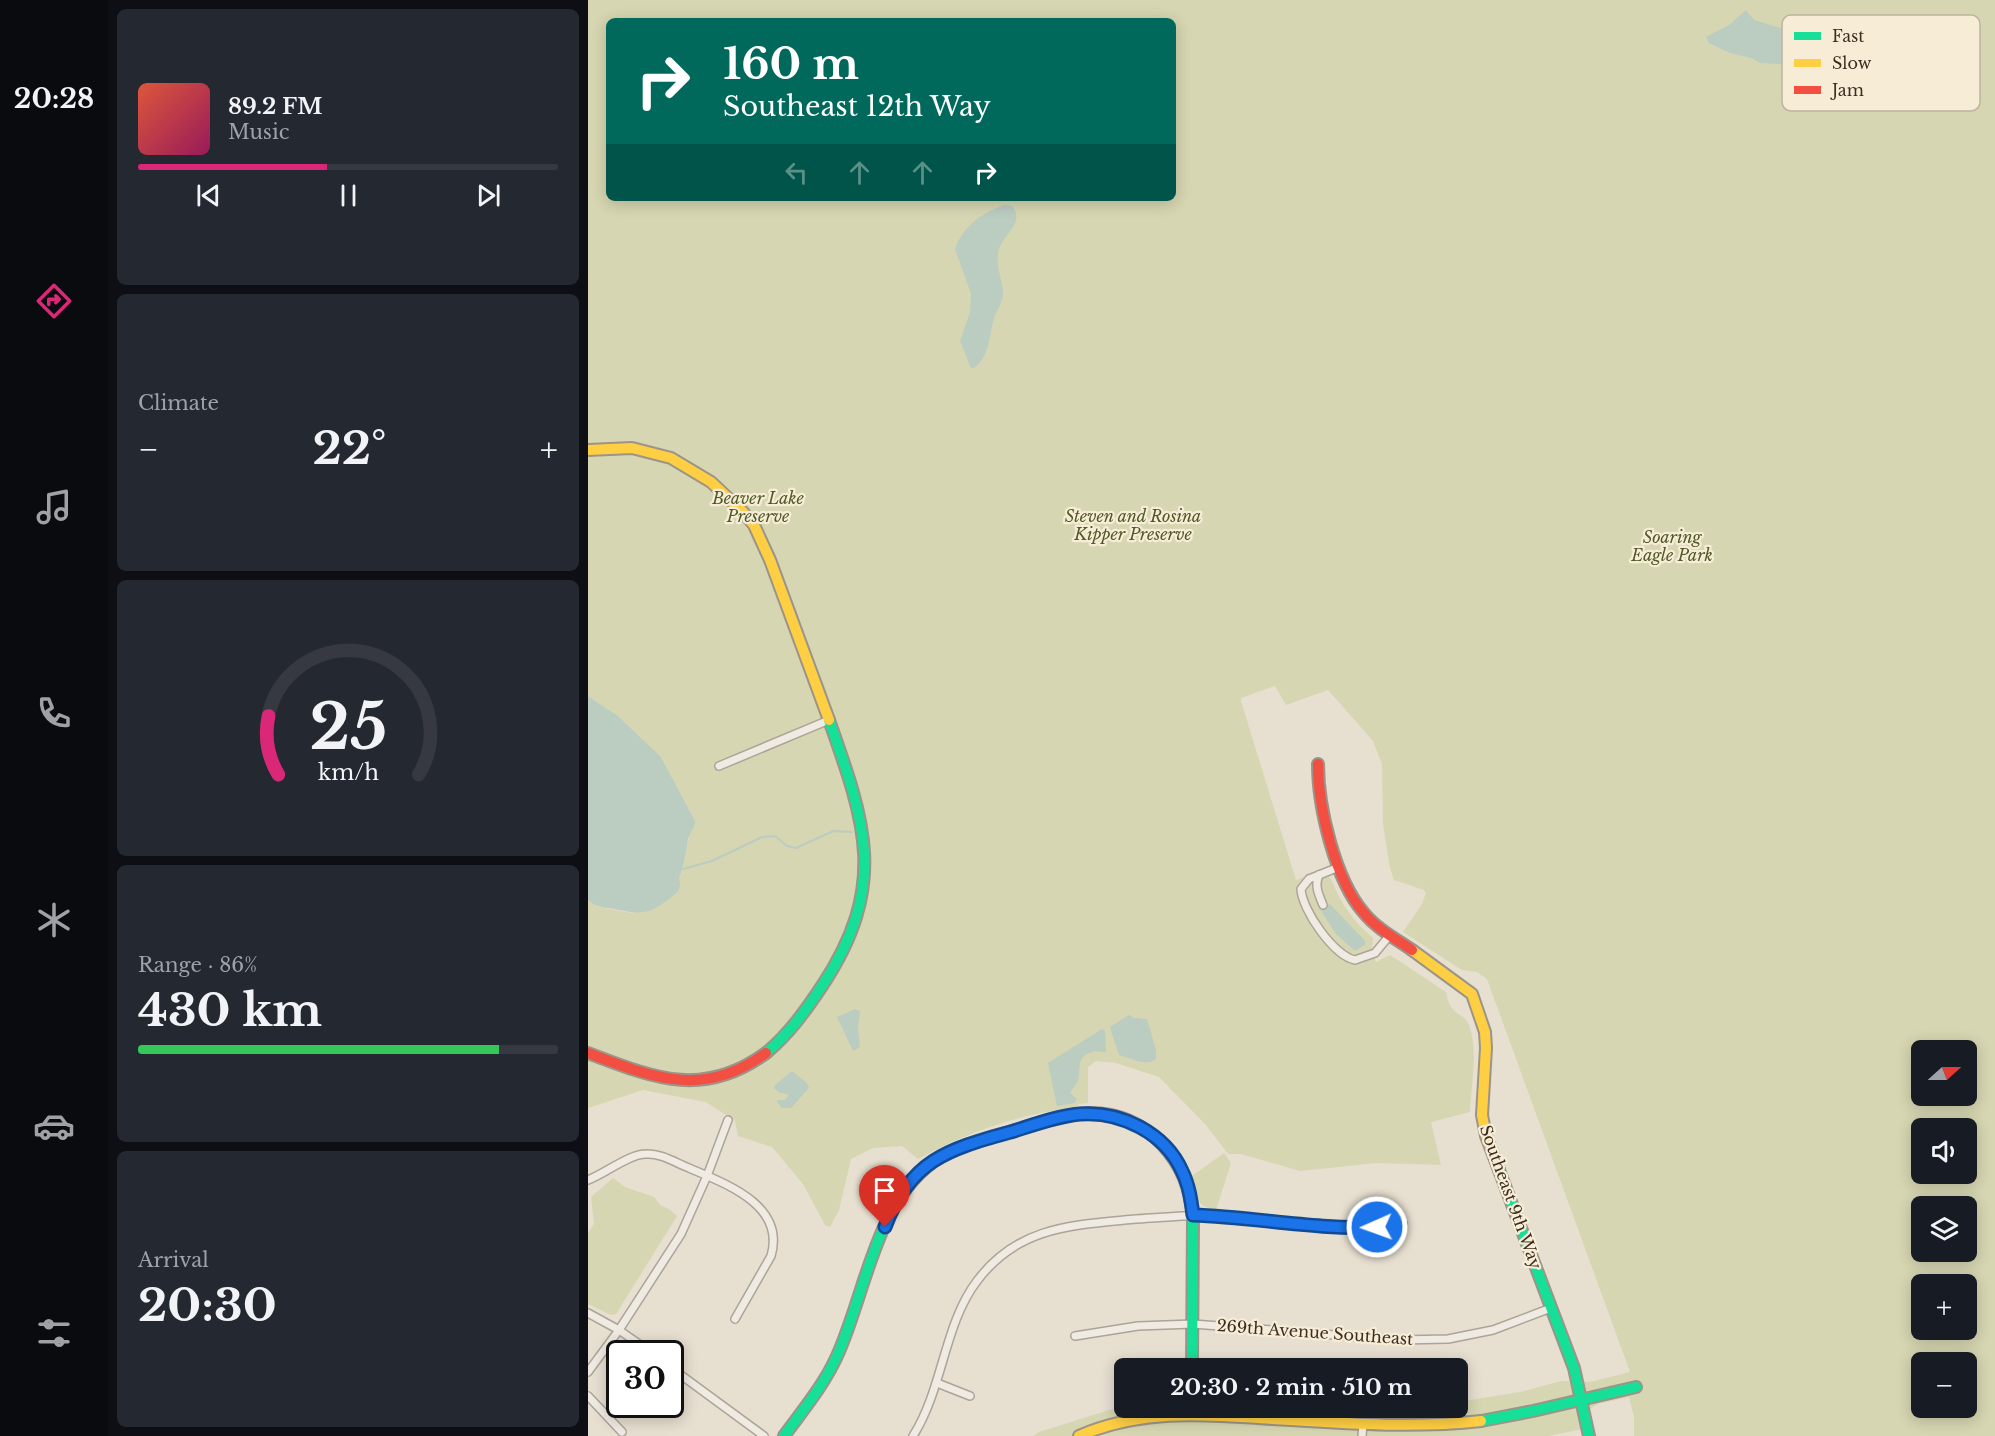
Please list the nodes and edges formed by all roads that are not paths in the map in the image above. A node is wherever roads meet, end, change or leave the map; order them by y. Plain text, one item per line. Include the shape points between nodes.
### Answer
1 (588, 450) edge
2 (829, 720) junction
3 (1318, 764) dead end
4 (719, 766) dead end
5 (1339, 867) junction
6 (1319, 875) junction
7 (1323, 905) dead end
8 (1390, 935) junction
9 (588, 1053) edge
10 (728, 1120) dead end
11 (707, 1176) junction
12 (588, 1180) edge
13 (1193, 1215) junction
14 (1403, 1223) dead end
15 (1551, 1308) junction
16 (588, 1313) edge
17 (735, 1319) dead end
18 (1193, 1324) junction
19 (619, 1330) junction
20 (1075, 1336) dead end
21 (633, 1340) edge
22 (1192, 1358) edge
23 (588, 1372) edge
24 (684, 1376) edge
25 (937, 1383) junction
26 (1635, 1387) dead end
27 (588, 1396) edge
28 (970, 1396) dead end
29 (1582, 1398) junction
30 (1132, 1418) edge
31 (1283, 1418) edge
32 (1363, 1424) junction
33 (622, 1432) dead end
34 (764, 1436) edge
35 (784, 1436) edge
36 (913, 1436) edge
37 (1079, 1436) edge
38 (1362, 1436) edge
39 (1589, 1436) edge

1 - 2 street via 635,448 665,454 731,498 758,533
2 - 4 street
2 - 9 street via 864,833 865,869 856,919 844,949 807,1010 768,1053 718,1077 699,1081 649,1076
3 - 5 street, Southeast 9th Way via 1318,788
5 - 6 street
5 - 8 street, Southeast 9th Way via 1365,915
6 - 7 street via 1317,890
6 - 8 street via 1305,882 1301,893 1316,923 1344,955 1355,960 1375,953
8 - 15 street, Southeast 9th Way via 1472,994 1485,1032 1482,1114 1486,1136
10 - 11 street
11 - 12 street via 650,1153 635,1156
11 - 17 street via 750,1198 766,1218 774,1238 771,1257
11 - 19 street via 681,1234
13 - 14 street via 1330,1227
13 - 18 street
13 - 25 street via 1060,1227 1015,1246 990,1265 970,1290 961,1306
13 - 35 street via 1188,1185 1174,1156 1152,1135 1114,1117 1093,1113 1059,1117 952,1150 930,1163 894,1205 837,1357
15 - 18 street, 269th Avenue Southeast via 1473,1335 1430,1340
15 - 29 street, Southeast 9th Way
16 - 19 street
18 - 20 street, 269th Avenue Southeast via 1138,1326
18 - 22 street
19 - 21 street
19 - 23 street
24 - 34 street
25 - 28 street
25 - 36 street
26 - 29 street
27 - 33 street
29 - 32 street via 1459,1423
29 - 39 street, Southeast 9th Way
30 - 37 street
31 - 32 street
32 - 38 street

